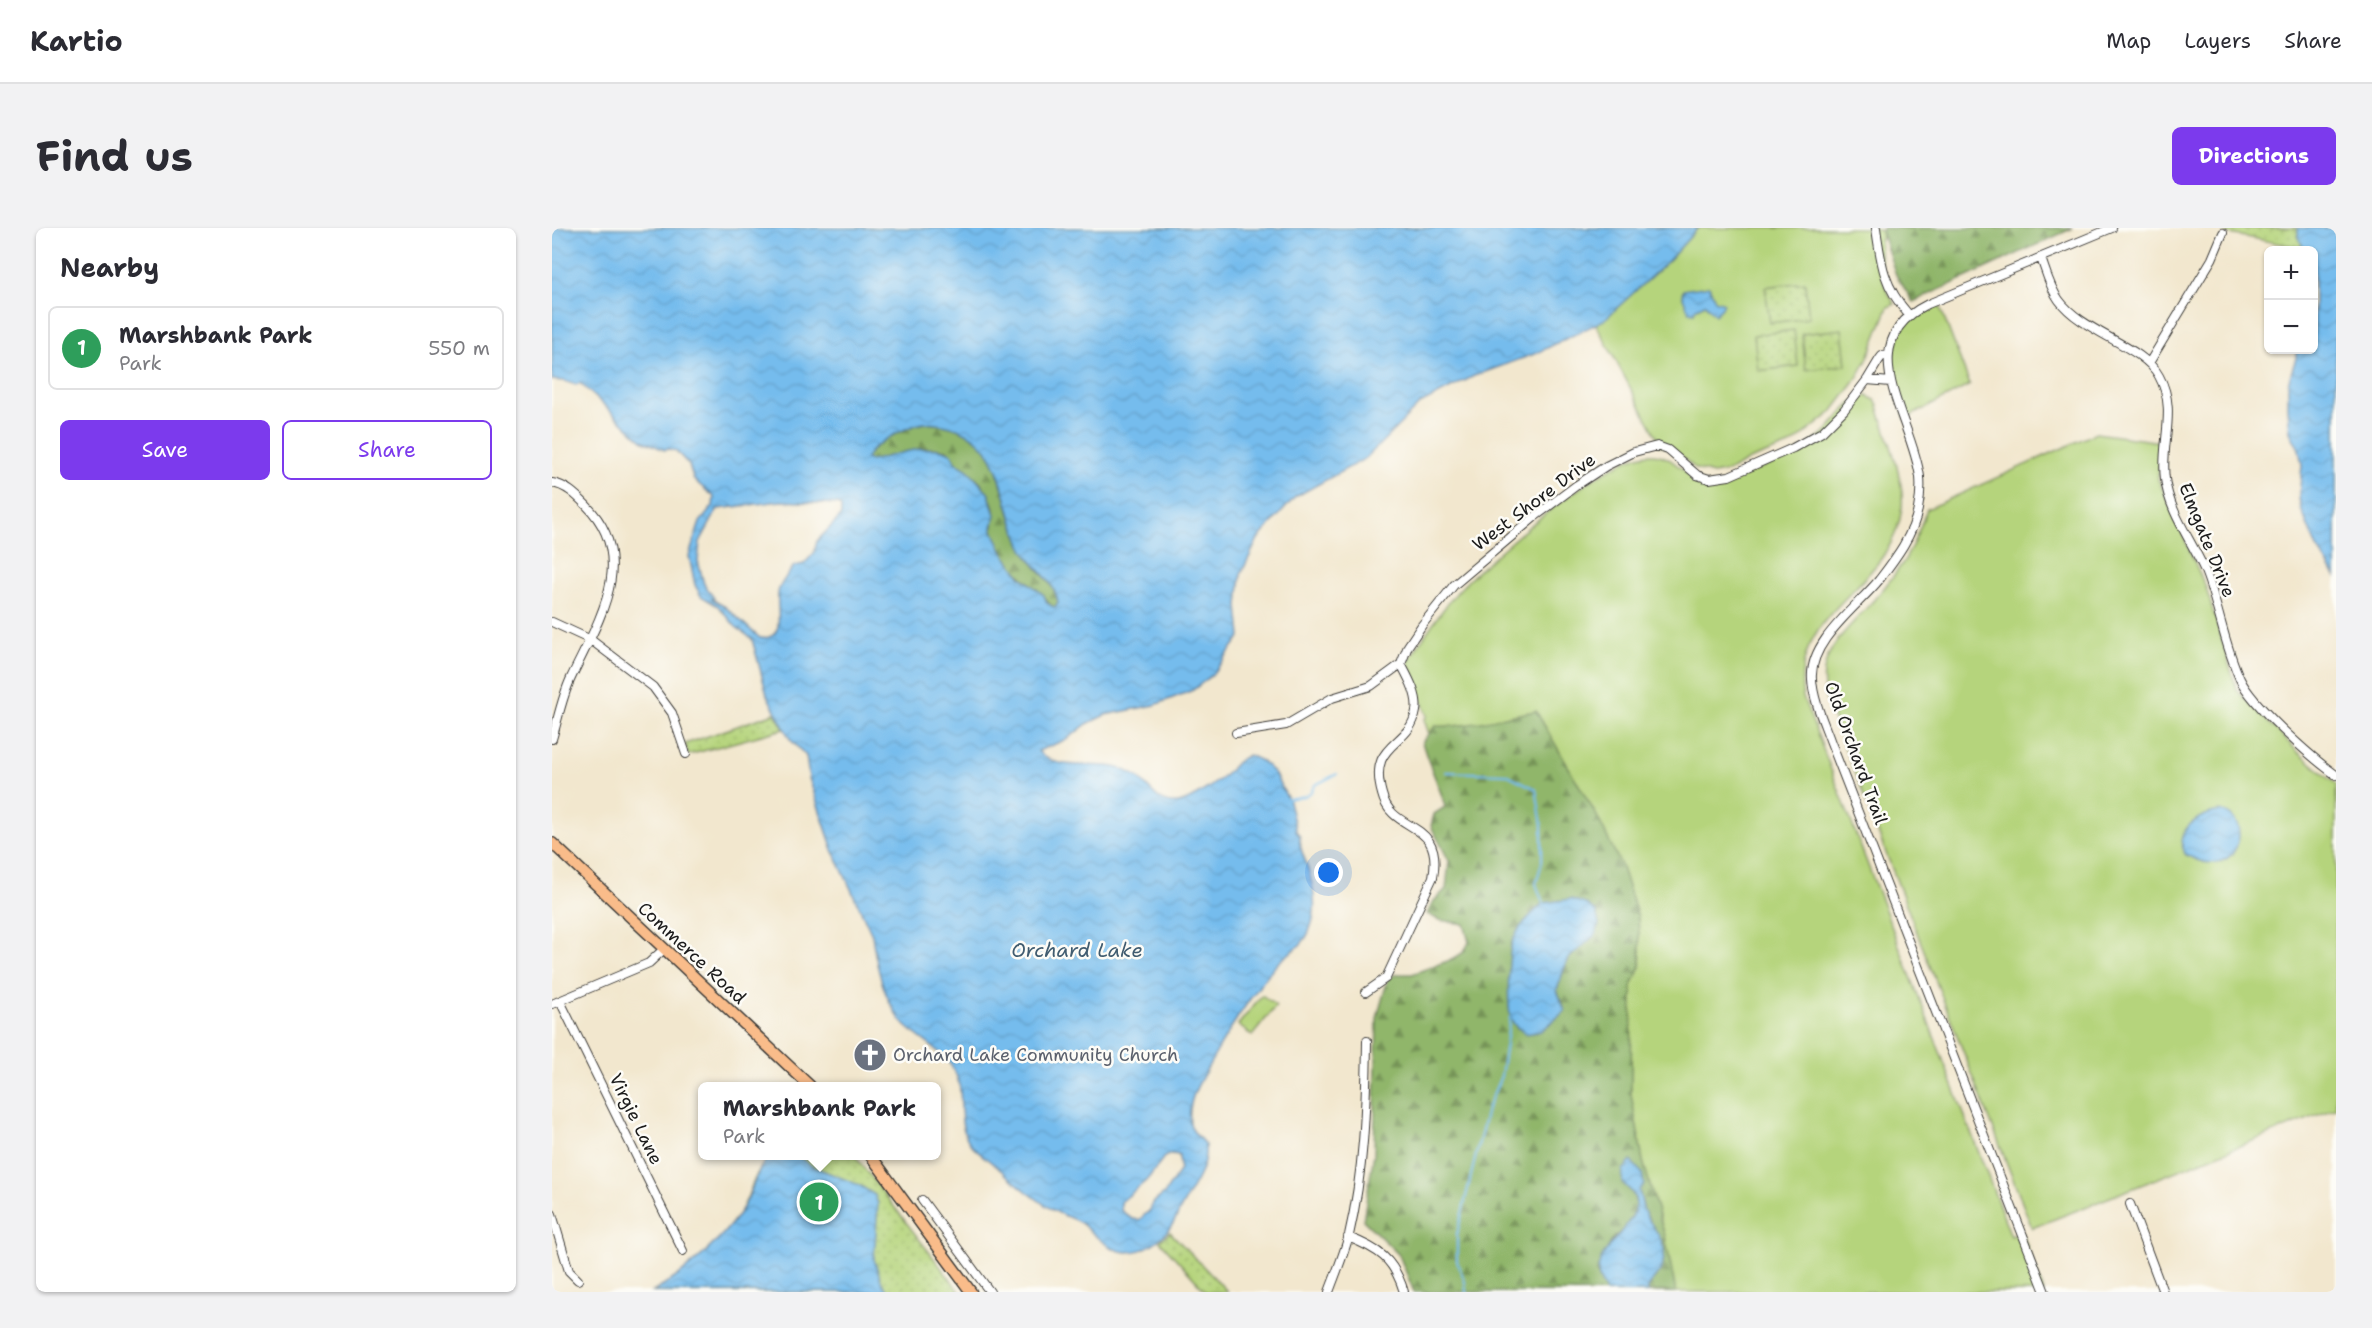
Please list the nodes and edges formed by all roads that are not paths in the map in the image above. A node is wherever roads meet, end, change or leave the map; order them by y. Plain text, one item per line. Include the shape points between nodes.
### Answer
1 (1876, 228) edge
2 (2112, 228) edge
3 (2223, 233) dead end
4 (2041, 258) junction
5 (1910, 315) junction
6 (1888, 355) junction
7 (2149, 363) junction
8 (1867, 380) junction
9 (1891, 382) junction
10 (552, 483) edge
11 (552, 622) edge
12 (591, 640) junction
13 (1401, 664) junction
14 (1236, 733) dead end
15 (552, 739) edge
16 (686, 754) dead end
17 (2336, 775) edge
18 (552, 843) edge
19 (664, 949) junction
20 (1366, 992) dead end
21 (556, 1003) edge
22 (1367, 1041) dead end
23 (806, 1082) edge
24 (875, 1160) edge
25 (922, 1200) dead end
26 (2130, 1204) dead end
27 (552, 1214) edge
28 (1348, 1237) junction
29 (684, 1251) dead end
30 (578, 1280) dead end
31 (971, 1292) edge
32 (990, 1292) edge
33 (1329, 1292) edge
34 (1404, 1292) edge
35 (2045, 1292) edge
36 (2163, 1292) edge

1 - 5 street via 1886,283
2 - 4 street, Old Orchard Trail
3 - 7 street via 2212,259
4 - 5 street, Old Orchard Trail
4 - 7 street, Elmgate Drive via 2064,306 2085,324
5 - 6 street, Old Orchard Trail via 1893,336
6 - 8 street, West Shore Drive via 1882,356
6 - 9 street, Old Orchard Trail
7 - 17 street, Elmgate Drive via 2161,380 2169,404 2164,461 2167,488 2209,581 2241,682 2299,744
8 - 9 street
8 - 13 street, West Shore Drive via 1822,432 1729,476 1709,479 1697,475 1668,450 1657,446 1634,452 1600,470 1537,515 1454,585 1422,625
9 - 35 street, Old Orchard Trail via 1918,468 1918,511 1909,538 1879,580 1822,643 1811,678 1830,740
10 - 12 street via 579,498 601,522 610,540 610,582
11 - 12 street
12 - 15 street via 568,685
12 - 16 street via 659,694 672,713
13 - 14 street, West Shore Drive via 1371,686 1332,698 1286,725
13 - 20 street via 1417,710 1412,724 1382,756 1378,766 1382,795 1392,812 1430,841 1436,862 1433,877 1386,978
18 - 19 main road, Commerce Road
19 - 21 street via 647,964
19 - 23 main road, Commerce Road
21 - 29 street, Virgie Lane
22 - 28 street via 1362,1163
24 - 31 main road
25 - 32 street
26 - 36 street
27 - 30 street via 569,1271
28 - 33 street
28 - 34 street via 1383,1255

